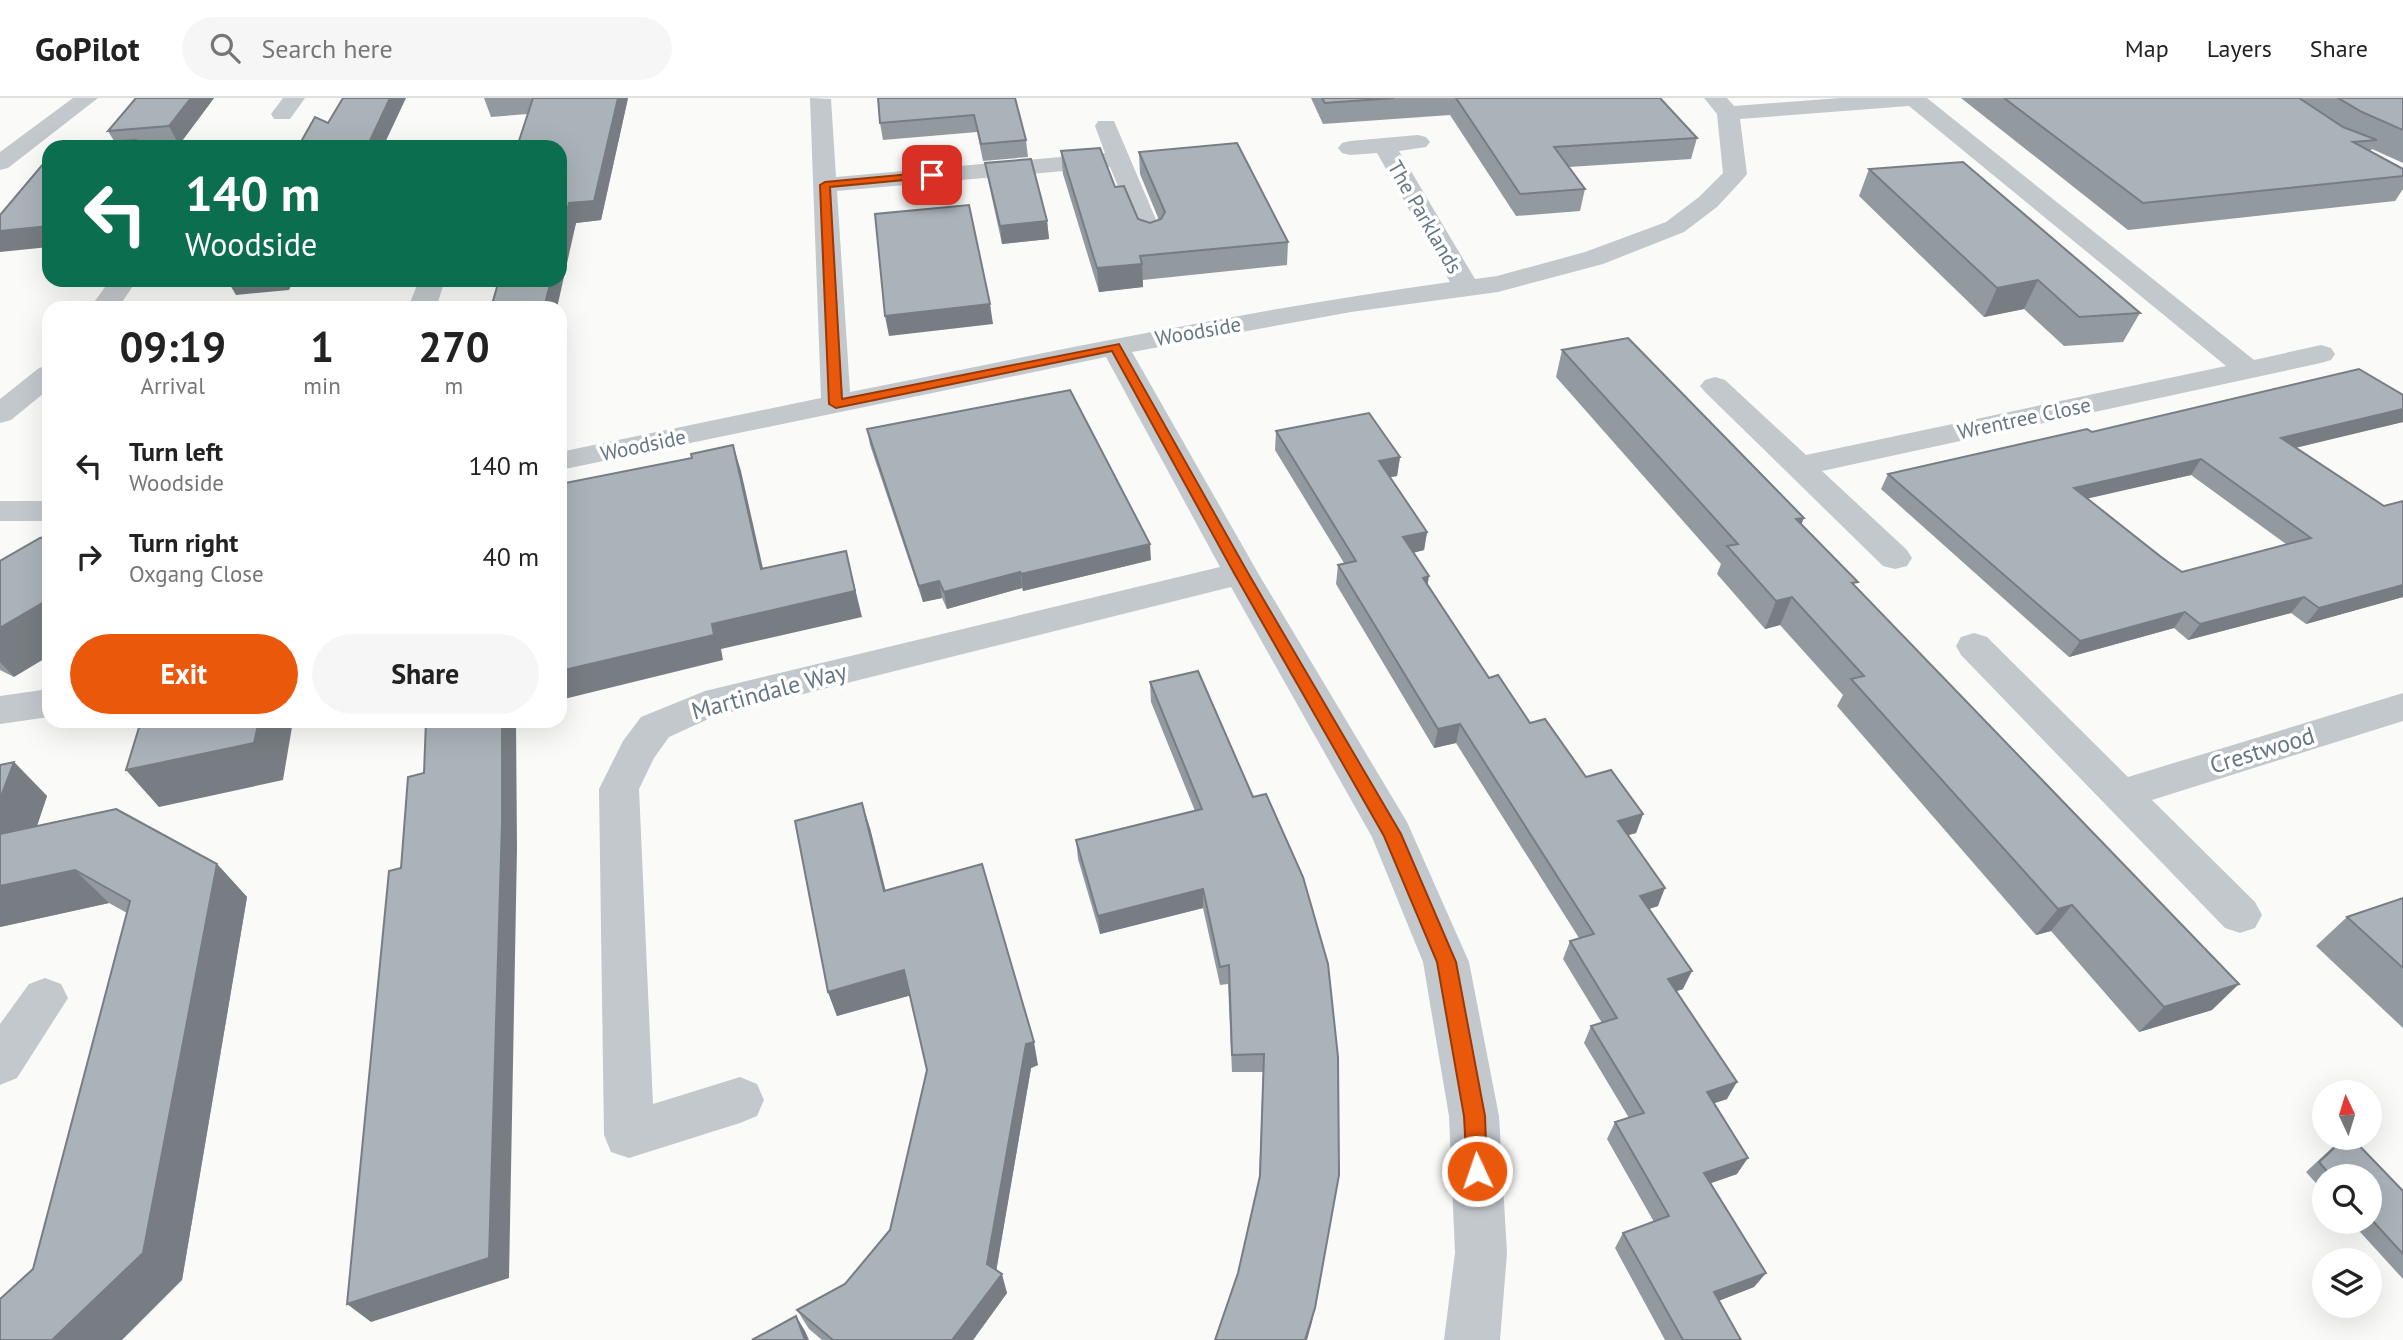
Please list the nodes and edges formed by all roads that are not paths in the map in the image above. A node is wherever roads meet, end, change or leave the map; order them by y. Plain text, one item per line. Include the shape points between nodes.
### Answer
1 (87, 98) edge
2 (1913, 98) edge
3 (820, 99) edge
4 (1721, 106) edge
5 (1106, 126) dead end
6 (1418, 142) dead end
7 (1384, 144) junction
8 (1350, 148) dead end
9 (1119, 159) junction
10 (0, 163) edge
11 (825, 185) junction
12 (1150, 236) edge
13 (1467, 289) junction
14 (1115, 346) junction
15 (2321, 354) dead end
16 (2249, 369) junction
17 (42, 380) edge
18 (1715, 386) dead end
19 (836, 404) junction
20 (0, 414) edge
21 (567, 460) edge
22 (1799, 466) junction
23 (1895, 558) dead end
24 (1241, 573) junction
25 (1974, 646) dead end
26 (42, 704) edge
27 (2403, 707) edge
28 (0, 710) edge
29 (2122, 794) junction
30 (2240, 915) dead end
31 (46, 998) dead end
32 (0, 1063) edge
33 (740, 1100) dead end
34 (1472, 1340) edge

1 - 10 street
2 - 4 street
2 - 16 street
3 - 11 street
4 - 13 street, Woodside via 1735,174 1675,227 1594,258
5 - 9 street
6 - 7 street, The Parklands
7 - 8 street, The Parklands
7 - 13 street, The Parklands
9 - 11 street
9 - 12 street
11 - 19 street
13 - 14 street, Woodside via 1351,304
14 - 19 street, Woodside
14 - 24 street
15 - 16 street, Wrentree Close
16 - 22 street, Wrentree Close
17 - 20 street
18 - 22 street
19 - 21 street, Woodside
22 - 23 street
24 - 33 street, Martindale Way via 705,705 655,727 637,751 619,789 629,1135
24 - 34 street via 1392,834 1447,962 1475,1116 1481,1253
25 - 29 street
26 - 28 street
27 - 29 street, Crestwood
29 - 30 street
31 - 32 street

